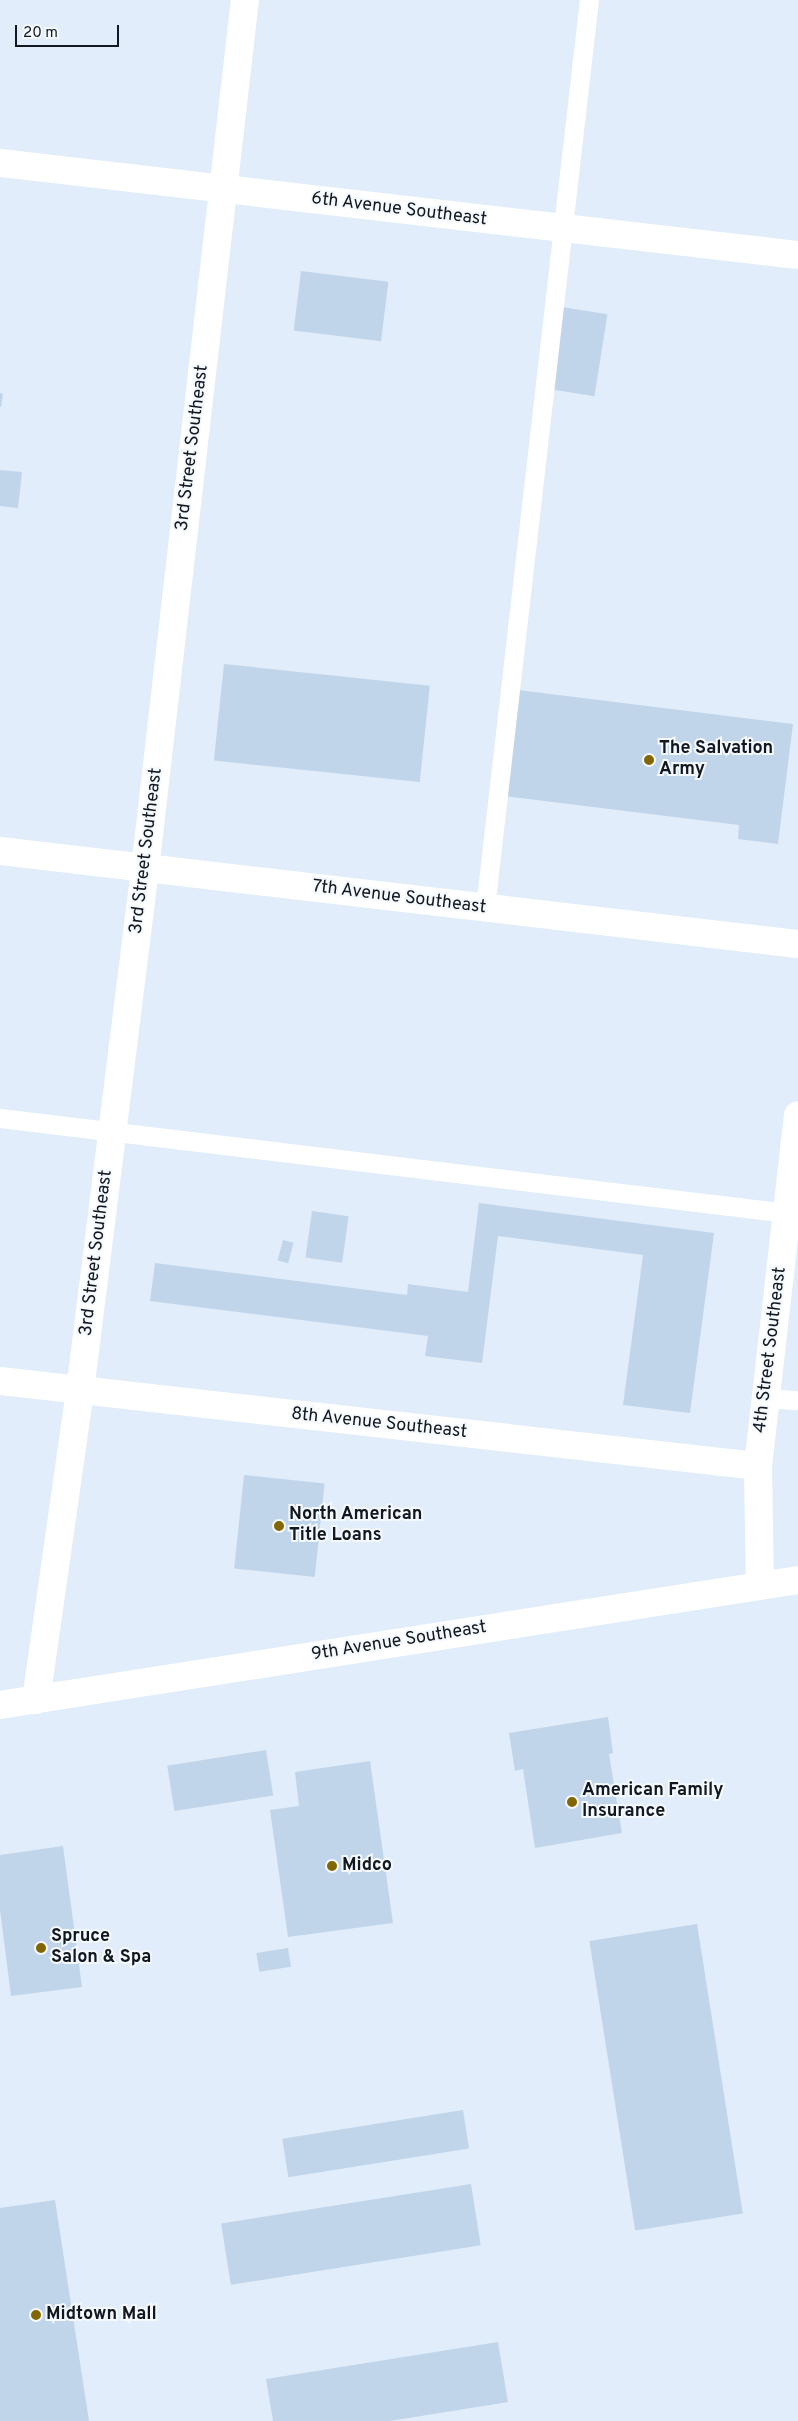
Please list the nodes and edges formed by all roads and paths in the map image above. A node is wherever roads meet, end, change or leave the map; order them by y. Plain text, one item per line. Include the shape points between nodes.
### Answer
1 (245, 0) edge
2 (589, 0) edge
3 (0, 164) edge
4 (223, 190) junction
5 (562, 229) junction
6 (798, 256) edge
7 (0, 851) edge
8 (145, 869) junction
9 (485, 908) junction
10 (798, 944) edge
11 (798, 1115) edge
12 (0, 1118) edge
13 (112, 1131) junction
14 (787, 1213) junction
15 (0, 1381) edge
16 (80, 1390) junction
17 (766, 1398) junction
18 (798, 1400) edge
19 (758, 1466) junction
20 (798, 1580) edge
21 (760, 1585) junction
22 (36, 1700) junction
23 (0, 1705) edge

1 - 4 street, 3rd Street Southeast
2 - 5 lane
3 - 4 street, 6th Avenue Southeast
4 - 5 street, 6th Avenue Southeast
4 - 8 street, 3rd Street Southeast
5 - 6 street, 6th Avenue Southeast
5 - 9 lane
7 - 8 street, 7th Avenue Southeast
8 - 9 street, 7th Avenue Southeast
8 - 13 street, 3rd Street Southeast
9 - 10 street, 7th Avenue Southeast
11 - 14 street, 4th Street Southeast
12 - 13 lane
13 - 14 lane
13 - 16 street, 3rd Street Southeast
14 - 17 street, 4th Street Southeast
15 - 16 street, 8th Avenue Southeast
16 - 19 street, 8th Avenue Southeast
16 - 22 street, 3rd Street Southeast
17 - 18 lane
17 - 19 street, 4th Street Southeast
19 - 21 street, 4th Street Southeast
20 - 21 street, 9th Avenue Southeast
21 - 22 street, 9th Avenue Southeast
22 - 23 street, 9th Avenue Southeast

